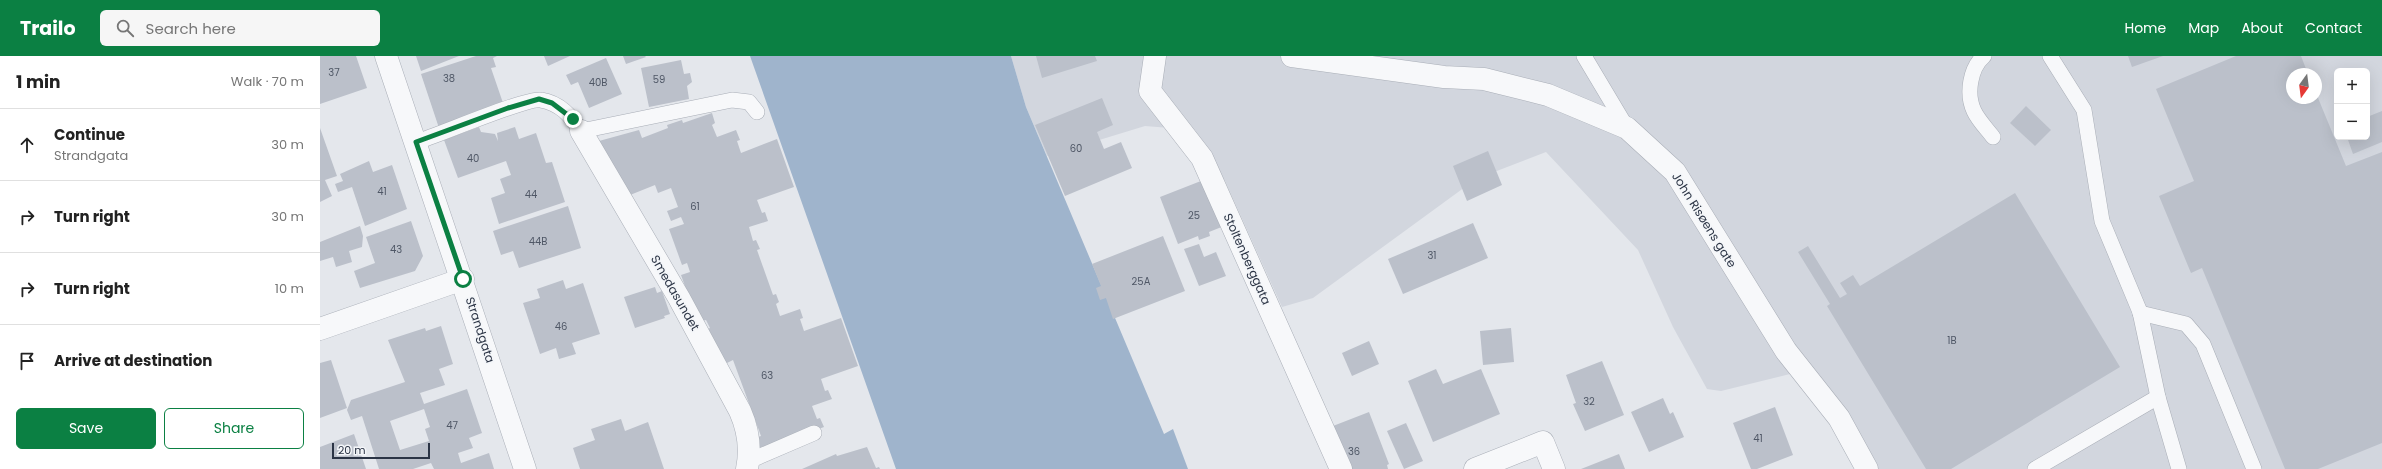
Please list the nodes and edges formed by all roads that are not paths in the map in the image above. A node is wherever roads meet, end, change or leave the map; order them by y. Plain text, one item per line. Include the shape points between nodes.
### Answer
1 (386, 56) edge
2 (1155, 56) edge
3 (1292, 56) edge
4 (1584, 56) edge
5 (1984, 56) edge
6 (2050, 56) edge
7 (758, 112) dead end
8 (1627, 128) junction
9 (581, 131) junction
10 (1993, 136) dead end
11 (416, 142) junction
12 (463, 279) junction
13 (2140, 313) junction
14 (320, 330) edge
15 (2158, 397) junction
16 (814, 433) dead end
17 (748, 465) edge
18 (525, 469) edge
19 (1341, 469) edge
20 (1475, 469) edge
21 (1554, 469) edge
22 (1867, 469) edge
23 (2034, 469) edge
24 (2179, 469) edge
25 (2254, 469) edge

1 - 11 street, Strandgata
2 - 19 street, Stoltenberggata via 1150,91 1202,158
3 - 8 street, John Risøens gate via 1444,77 1484,79 1548,94
4 - 8 lane
5 - 10 lane via 1976,63 1969,91 1974,111
6 - 13 lane via 2084,110 2102,221
7 - 9 lane via 749,102 732,100
8 - 22 street, John Risøens gate via 1675,172 1786,351 1839,418
9 - 11 lane via 564,110 539,99
9 - 17 street, Smedasundet via 679,298 740,411 747,426
11 - 12 street, Strandgata
12 - 14 street
12 - 18 street, Strandgata
13 - 15 lane
13 - 25 lane via 2186,324 2203,344
15 - 23 lane
15 - 24 lane
16 - 17 lane
20 - 21 street via 1543,442

